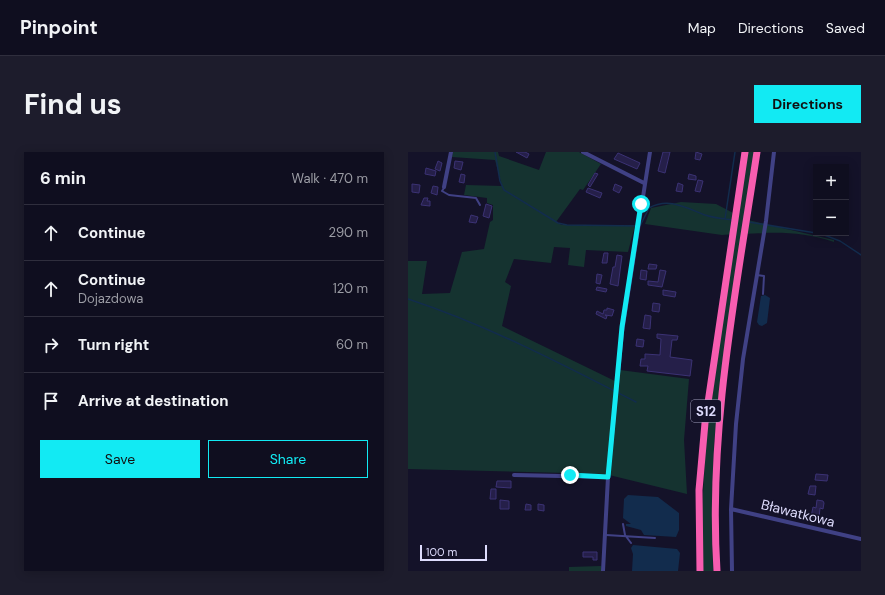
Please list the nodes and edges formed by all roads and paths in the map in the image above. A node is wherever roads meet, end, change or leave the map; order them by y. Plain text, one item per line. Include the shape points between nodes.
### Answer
1 (451, 152) edge
2 (583, 152) edge
3 (650, 152) edge
4 (745, 152) edge
5 (758, 152) edge
6 (774, 152) edge
7 (644, 183) junction
8 (444, 187) joint
9 (480, 205) dead end
10 (756, 275) junction
11 (763, 294) dead end
12 (514, 474) dead end
13 (608, 477) junction
14 (730, 509) junction
15 (623, 524) dead end
16 (605, 535) junction
17 (625, 535) junction
18 (655, 538) dead end
19 (861, 539) edge
20 (631, 543) dead end
21 (603, 571) edge
22 (700, 571) edge
23 (717, 571) edge
24 (732, 571) edge

1 - 8 street
2 - 7 street
3 - 7 street
4 - 22 highway, S12 via 703,440 699,514
5 - 23 highway, S12 via 725,370 718,434 715,510
6 - 10 street via 766,221
7 - 13 street via 622,327
8 - 9 lane via 442,191 449,195 476,198
10 - 11 lane via 764,276
10 - 14 street via 740,381
12 - 13 street
13 - 16 street
14 - 19 street, Bławatkowa
14 - 24 street
15 - 17 lane
16 - 17 lane
16 - 21 street
17 - 18 lane
17 - 20 lane

